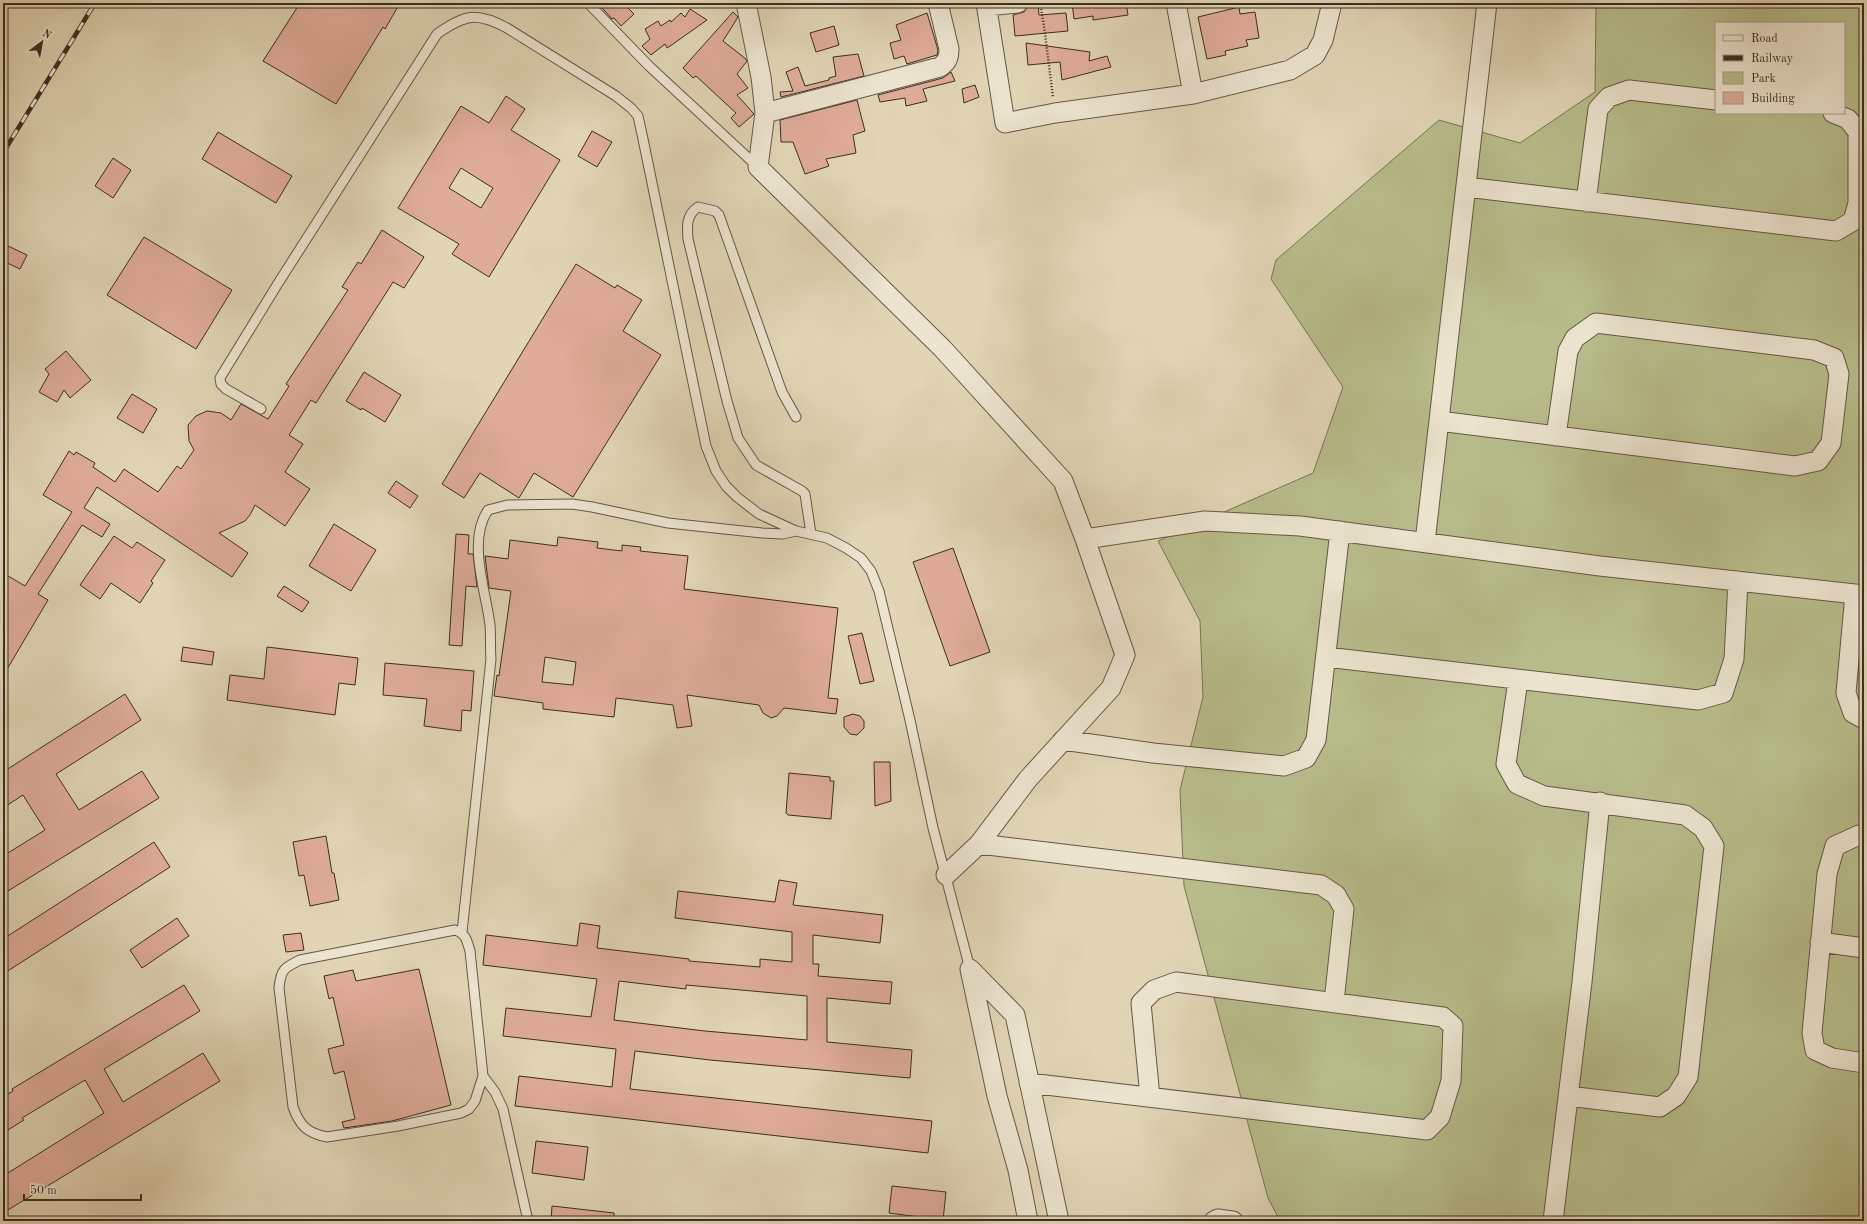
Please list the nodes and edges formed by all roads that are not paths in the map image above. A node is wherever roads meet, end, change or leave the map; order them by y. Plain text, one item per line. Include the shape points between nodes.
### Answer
1 (588, 3) edge
2 (746, 3) edge
3 (938, 3) edge
4 (1018, 3) edge
5 (1176, 3) edge
6 (1332, 3) edge
7 (1487, 3) edge
8 (987, 5) edge
9 (1193, 94) junction
10 (1715, 100) edge
11 (765, 113) junction
12 (1836, 114) edge
13 (758, 168) junction
14 (1466, 187) junction
15 (1586, 202) junction
16 (261, 409) dead end
17 (796, 417) dead end
18 (1439, 421) junction
19 (1556, 436) junction
20 (1340, 531) junction
21 (796, 532) junction
22 (811, 534) junction
23 (1085, 539) junction
24 (1425, 542) junction
25 (1738, 581) junction
26 (1860, 595) edge
27 (1326, 657) junction
28 (1518, 680) junction
29 (1864, 719) edge
30 (1063, 740) junction
31 (1600, 802) junction
32 (1864, 836) edge
33 (979, 844) junction
34 (946, 875) junction
35 (462, 932) junction
36 (1820, 942) junction
37 (1864, 948) edge
38 (970, 969) junction
39 (1334, 1002) junction
40 (1864, 1063) edge
41 (483, 1076) junction
42 (1029, 1082) junction
43 (1568, 1096) junction
44 (1150, 1097) junction
45 (528, 1221) edge
46 (1028, 1221) edge
47 (1059, 1221) edge
48 (1214, 1221) edge
49 (1234, 1221) edge
50 (1553, 1221) edge

1 - 13 lane via 649,66
2 - 11 street via 761,77
3 - 11 street via 949,50 949,57 940,66
4 - 8 street
5 - 9 street
6 - 9 street via 1323,40 1315,55 1290,70
7 - 14 street
8 - 9 street via 1005,123 1055,113
10 - 15 street via 1629,90 1610,97 1598,109
11 - 13 street
12 - 15 street via 1848,119 1858,132 1858,203 1853,221 1836,231
13 - 23 street via 944,349 1063,481
14 - 15 street
14 - 18 street
16 - 21 lane via 221,384 220,378 225,368 437,34 461,19 478,17 492,20 616,96 638,116 710,460 726,486 737,497 758,514
17 - 22 lane via 782,392 719,215 715,211 698,207 689,217 688,239 726,400 738,438 756,465 802,490 805,494
18 - 19 street
18 - 24 street
19 - 19 street via 1795,466 1818,461 1830,443 1839,374 1834,358 1814,350 1596,323 1575,338 1568,351
20 - 23 street via 1300,526 1205,521
20 - 24 street
20 - 27 street
21 - 22 lane
21 - 35 lane via 762,533 668,522 572,504 507,505 488,510 480,529 479,554 490,625 491,659
22 - 34 lane via 827,538 860,558 871,571 879,591
23 - 30 street via 1125,655 1111,688
24 - 25 street via 1600,566
25 - 26 street
25 - 28 street via 1734,659 1724,693 1698,700
26 - 29 street via 1846,693 1853,712
27 - 28 street
27 - 30 street via 1316,740 1306,758 1284,766 1153,753
28 - 31 street via 1506,764 1516,784 1544,796
30 - 33 street via 1028,778
31 - 43 street
31 - 43 street via 1685,815 1704,828 1714,846 1688,1077 1676,1096 1660,1107
32 - 36 street via 1859,835 1835,846 1827,874
33 - 34 street
33 - 39 street via 1321,885 1336,895 1344,909
34 - 38 lane
35 - 41 lane via 466,936 470,951
35 - 41 lane via 444,931 300,960 283,970 279,988 293,1107 300,1124 308,1131 327,1137 398,1126 461,1113 469,1109 475,1101
36 - 37 street
36 - 40 street via 1812,1033 1815,1050 1832,1058
38 - 42 street via 1015,1015
38 - 46 street via 996,1096 1018,1170
39 - 44 street via 1176,982 1154,990 1141,1002
39 - 44 street via 1443,1017 1453,1026 1451,1081 1440,1117 1427,1130
41 - 45 lane via 503,1109
42 - 44 street
42 - 47 street
43 - 50 street
48 - 49 street

